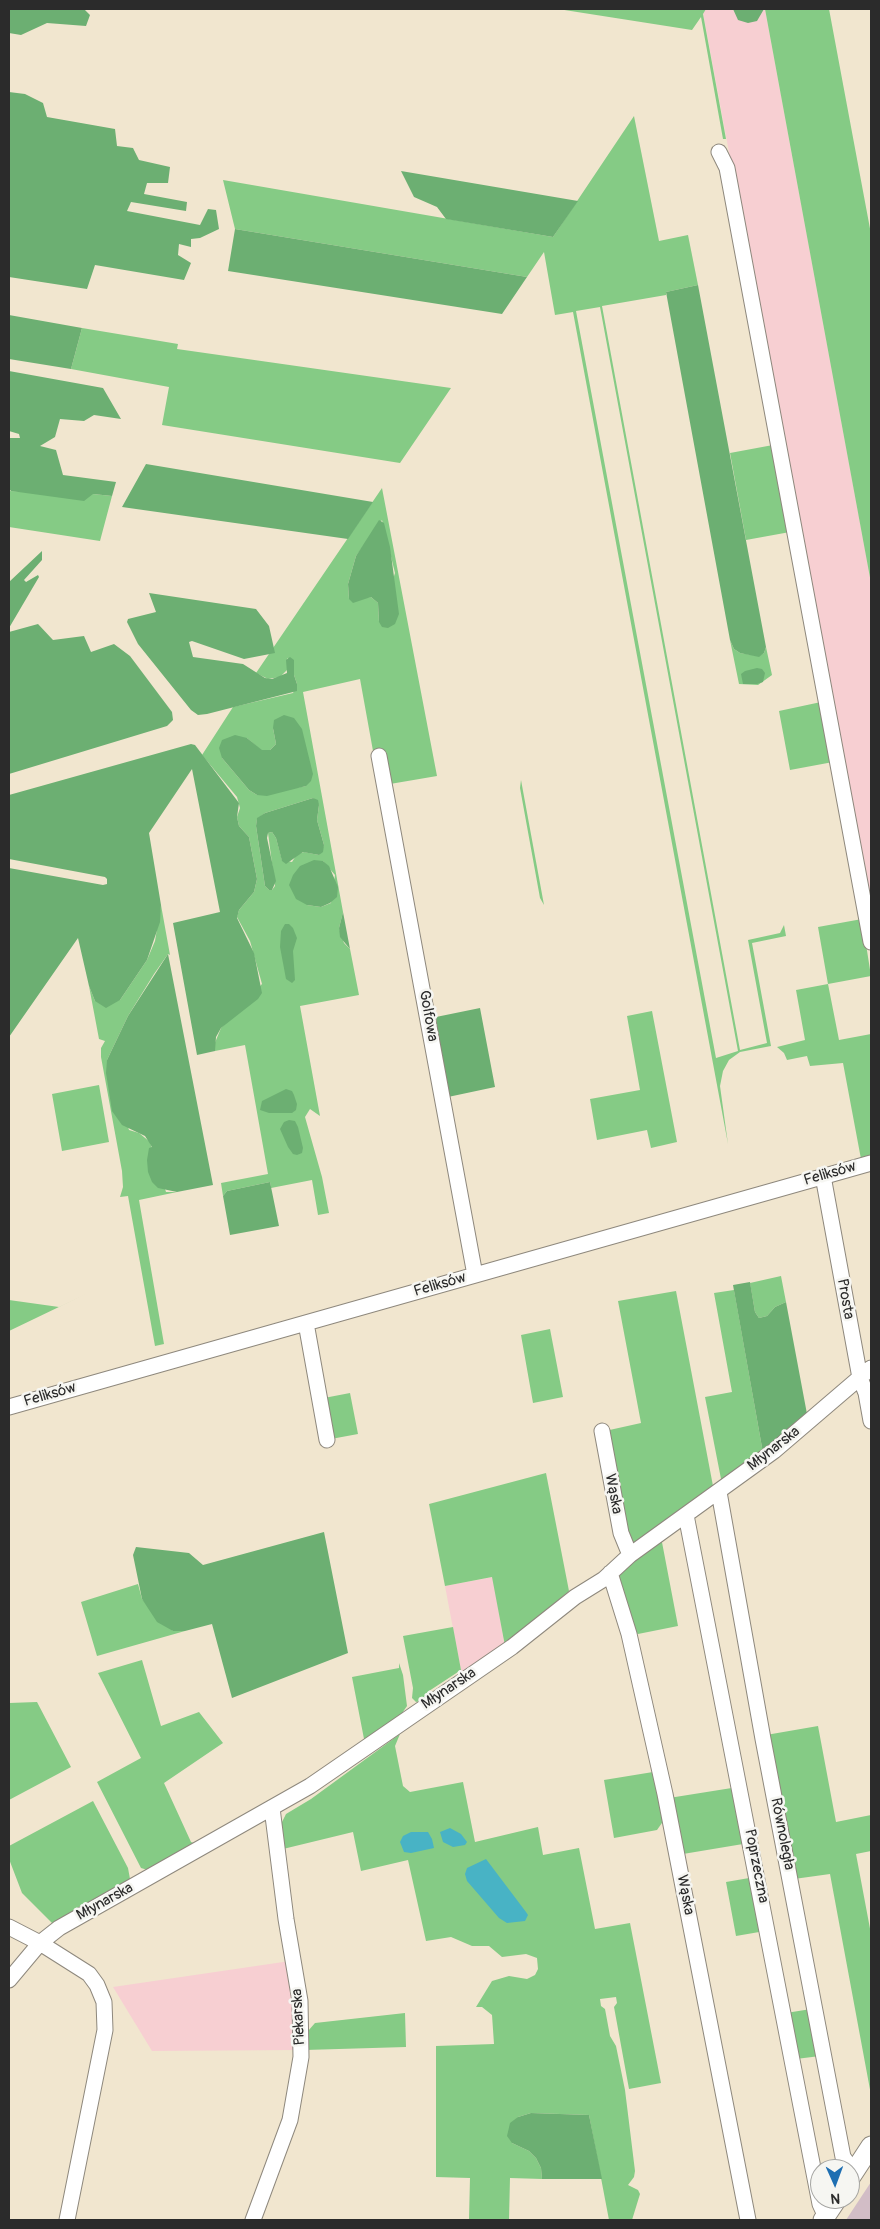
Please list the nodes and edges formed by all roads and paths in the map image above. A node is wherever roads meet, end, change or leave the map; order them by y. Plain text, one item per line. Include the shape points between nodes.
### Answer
1 (719, 152) dead end
2 (379, 756) dead end
3 (871, 942) edge
4 (871, 1163) edge
5 (823, 1176) junction
6 (475, 1275) junction
7 (306, 1323) junction
8 (865, 1373) edge
9 (9, 1407) edge
10 (871, 1421) edge
11 (602, 1431) dead end
12 (327, 1440) dead end
13 (719, 1492) junction
14 (686, 1515) junction
15 (630, 1555) junction
16 (610, 1574) junction
17 (272, 1808) junction
18 (9, 1927) edge
19 (40, 1942) junction
20 (9, 1980) edge
21 (871, 2146) edge
22 (844, 2159) edge
23 (860, 2163) edge
24 (824, 2218) edge
25 (67, 2220) edge
26 (253, 2220) edge
27 (748, 2220) edge

1 - 3 street via 727,168
2 - 6 street, Golfowa
4 - 5 street, Feliksów
5 - 6 street, Feliksów
5 - 8 street, Prosta
6 - 7 street, Feliksów
7 - 9 street, Feliksów
7 - 12 street
8 - 10 street, Prosta
8 - 13 street, Młynarska via 790,1438
11 - 15 street, Wąska via 621,1533
13 - 14 street, Młynarska
13 - 22 street, Równoległa
14 - 15 street, Młynarska
14 - 24 street, Poprzeczna
15 - 16 street, Młynarska
16 - 17 street, Młynarska via 575,1596 519,1642
16 - 27 street, Wąska via 629,1634 665,1794
17 - 19 street, Młynarska via 70,1921
17 - 26 street, Piekarska via 300,2001 301,2057 290,2120
18 - 19 street
19 - 20 street, Młynarska
19 - 25 street via 88,1974 104,2002 106,2016
21 - 23 main road

